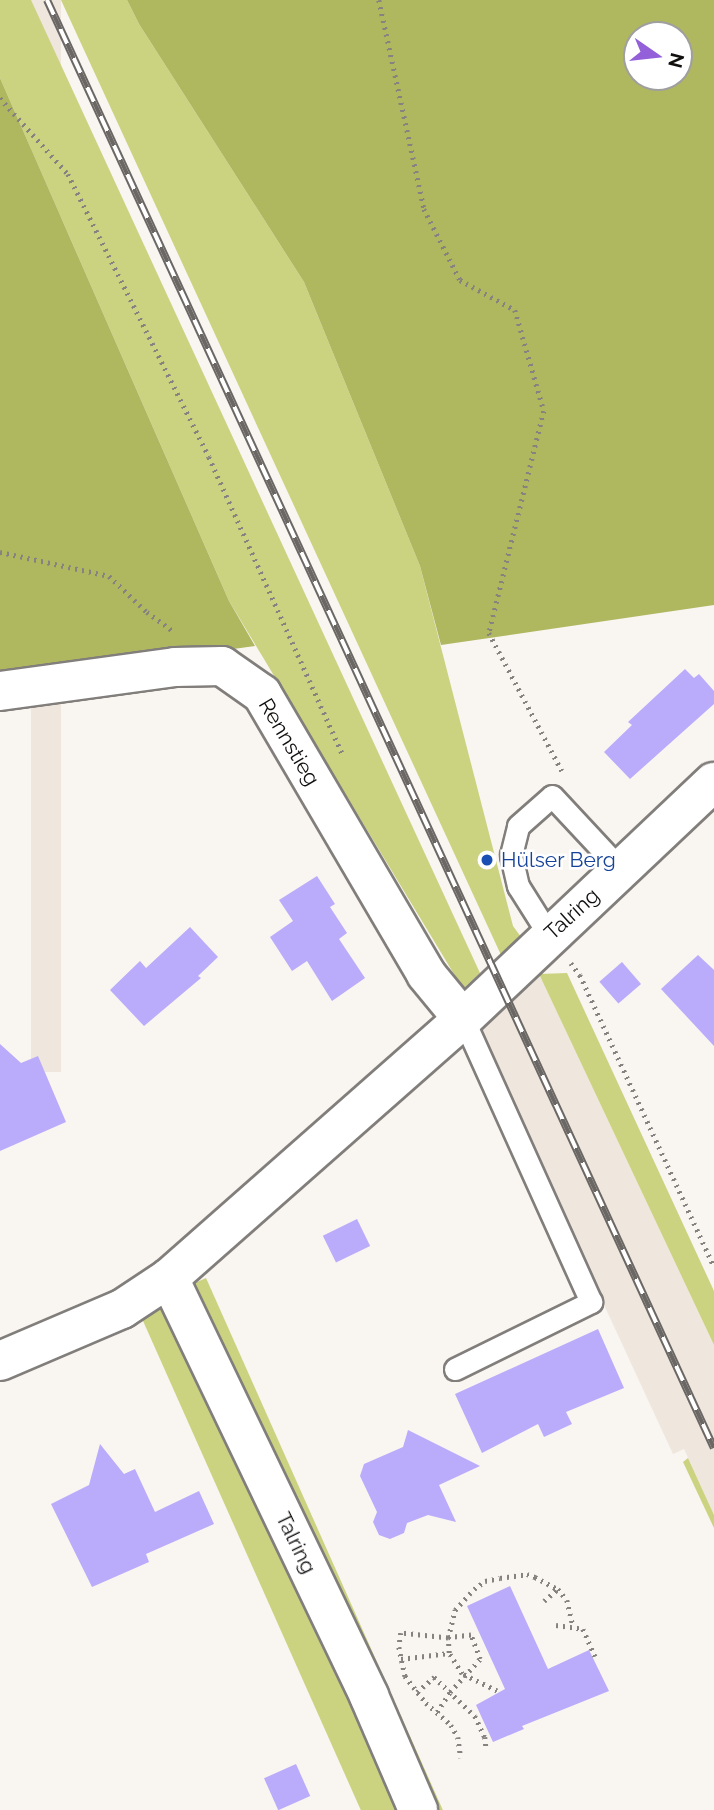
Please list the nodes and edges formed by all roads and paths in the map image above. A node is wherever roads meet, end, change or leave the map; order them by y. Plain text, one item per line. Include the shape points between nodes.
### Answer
1 (379, 0) edge
2 (0, 98) edge
3 (0, 552) edge
4 (222, 666) junction
5 (0, 691) edge
6 (347, 764) dead end
7 (714, 782) edge
8 (552, 796) junction
9 (621, 870) junction
10 (549, 935) junction
11 (463, 1019) junction
12 (714, 1267) edge
13 (169, 1278) junction
14 (0, 1362) edge
15 (456, 1369) dead end
16 (558, 1589) junction
17 (544, 1601) dead end
18 (556, 1625) dead end
19 (573, 1625) junction
20 (448, 1638) junction
21 (449, 1653) junction
22 (595, 1656) dead end
23 (401, 1659) junction
24 (464, 1675) junction
25 (497, 1691) dead end
26 (417, 1692) junction
27 (450, 1692) junction
28 (437, 1712) junction
29 (486, 1747) dead end
30 (461, 1758) dead end
31 (418, 1810) edge

1 - 8 path via 424,209 460,280 515,310 544,411 489,633 565,776
2 - 6 path via 68,174 209,457
3 - 4 path via 109,576 148,612
4 - 5 street via 174,667
4 - 11 street, Rennstieg via 262,694 426,974
7 - 9 street, Talring
8 - 9 lane
8 - 10 lane via 518,826 511,855 518,886
9 - 10 street, Talring
10 - 11 street, Talring
10 - 12 path via 580,975
11 - 13 street, Talring
11 - 15 lane via 591,1302
13 - 14 street, Talring via 122,1309
13 - 31 street, Talring via 369,1696
16 - 17 path
16 - 19 path via 567,1600
16 - 20 path via 527,1574 485,1581 455,1610
18 - 19 path
19 - 22 path via 583,1629
20 - 21 path
20 - 23 path via 401,1633
20 - 24 path via 471,1635 480,1659
21 - 23 path
21 - 24 path
23 - 26 path via 405,1676
24 - 25 path
24 - 27 path
26 - 27 path via 434,1677
26 - 28 path
27 - 28 path
27 - 29 path via 475,1716
28 - 30 path via 458,1737

